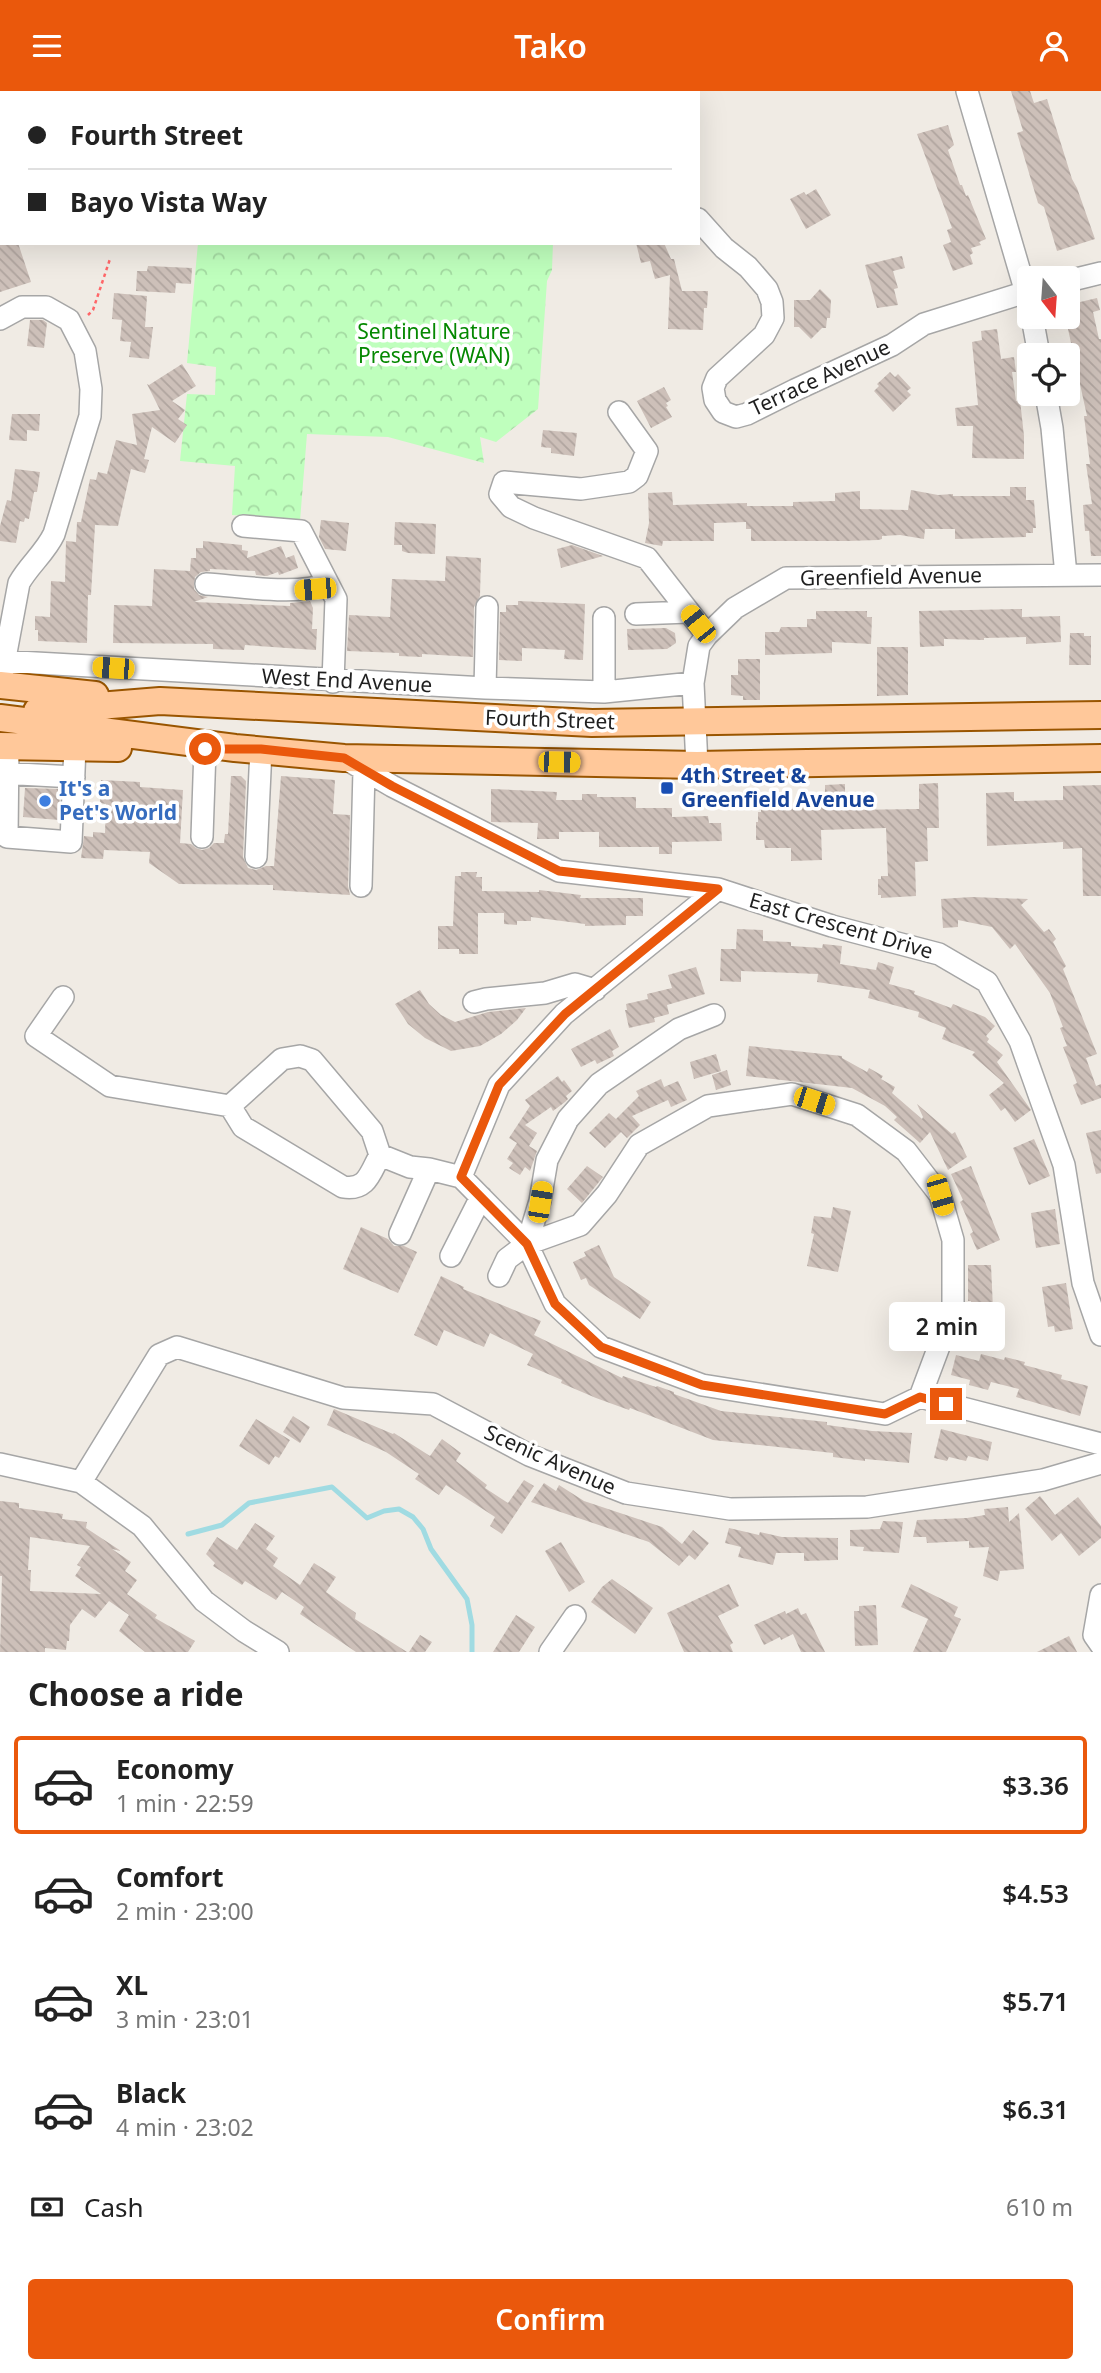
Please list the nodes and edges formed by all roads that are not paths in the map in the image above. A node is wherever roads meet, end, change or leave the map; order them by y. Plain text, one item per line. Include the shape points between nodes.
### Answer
1 (967, 91) edge
2 (700, 221) edge
3 (1019, 266) edge
4 (1101, 273) edge
5 (1080, 278) edge
6 (1017, 298) edge
7 (0, 319) edge
8 (1048, 406) edge
9 (619, 412) dead end
10 (243, 526) dead end
11 (1066, 575) junction
12 (1101, 575) edge
13 (206, 584) dead end
14 (328, 584) junction
15 (487, 607) dead end
16 (689, 613) junction
17 (636, 614) dead end
18 (604, 618) dead end
19 (707, 635) junction
20 (1, 671) edge
21 (333, 681) junction
22 (693, 683) junction
23 (485, 688) junction
24 (604, 692) junction
25 (160, 701) junction
26 (1101, 715) edge
27 (0, 716) edge
28 (695, 721) junction
29 (4, 746) edge
30 (75, 747) junction
31 (248, 748) junction
32 (205, 749) junction
33 (1101, 758) edge
34 (354, 764) junction
35 (696, 765) junction
36 (4, 774) edge
37 (74, 778) junction
38 (202, 837) dead end
39 (256, 857) dead end
40 (361, 886) dead end
41 (718, 889) junction
42 (594, 990) junction
43 (64, 997) dead end
44 (474, 1002) dead end
45 (715, 1015) dead end
46 (230, 1106) junction
47 (380, 1155) junction
48 (420, 1168) junction
49 (461, 1177) junction
50 (481, 1197) junction
51 (400, 1234) dead end
52 (527, 1244) junction
53 (451, 1256) dead end
54 (499, 1276) dead end
55 (1101, 1335) edge
56 (920, 1397) junction
57 (1101, 1444) edge
58 (1101, 1463) edge
59 (0, 1464) edge
60 (81, 1482) junction
61 (1101, 1595) edge
62 (575, 1616) dead end
63 (1101, 1645) edge
64 (278, 1652) edge
65 (550, 1652) edge

1 - 3 street
2 - 6 street, Terrace Avenue via 748,267 772,302 773,318 764,335 717,378 713,388 723,412 736,417 892,345 924,324
4 - 5 street
7 - 20 street via 22,307 46,307 69,320 85,351 91,389 90,416 54,534 19,583
8 - 11 street
9 - 16 street via 647,451 638,476 581,489 504,482 500,494 511,507 534,518 647,558
10 - 14 street via 301,531
11 - 12 street, Greenfield Avenue
11 - 19 street, Greenfield Avenue via 786,578 735,608
13 - 14 street via 299,590
14 - 21 street via 336,599
15 - 23 street
16 - 17 street
16 - 19 street
18 - 24 street
19 - 22 street, Greenfield Avenue via 699,646
20 - 21 street, West End Avenue
20 - 25 main road
21 - 23 street, West End Avenue
22 - 24 street, West End Avenue
22 - 28 street, Greenfield Avenue
23 - 24 street, West End Avenue
25 - 27 main road, Fourth Street
25 - 28 main road, Fourth Street via 592,723
26 - 28 main road, Fourth Street
27 - 31 main road, Fourth Street
28 - 35 street, Greenfield Avenue
29 - 30 main road, Fourth Street
29 - 36 street
30 - 32 main road, Fourth Street
30 - 37 street
31 - 32 main road, Fourth Street
31 - 34 main road, Fourth Street
31 - 39 street
32 - 38 street
33 - 35 main road, Fourth Street
34 - 35 main road, Fourth Street
34 - 40 street
34 - 41 street, East Crescent Drive via 559,871
36 - 37 street
36 - 37 street via 7,837 71,842
41 - 42 street
41 - 55 street, East Crescent Drive via 939,954 986,982 1020,1041 1064,1165 1083,1283
42 - 44 street via 575,984 545,993
42 - 49 street via 565,1014 499,1085
43 - 46 street via 36,1036 110,1086
45 - 52 street via 679,1029 599,1084 568,1119 547,1160
46 - 47 street via 243,1127 343,1187 354,1189 365,1183
46 - 47 street via 282,1059 300,1056 312,1060 372,1131
47 - 48 street
48 - 49 street
48 - 51 street
49 - 50 street
50 - 52 street
50 - 53 street
52 - 54 street via 507,1259
52 - 56 street via 555,1304 601,1347 702,1385 885,1414
52 - 56 street via 580,1226 639,1145 708,1106 792,1094 857,1115 906,1151 940,1195 953,1240 953,1309
56 - 57 street
58 - 60 street, Scenic Avenue via 1043,1480 867,1507 730,1509 626,1493 529,1455 433,1404 343,1398 177,1347 159,1355
59 - 60 street
60 - 64 street via 142,1526 204,1601
61 - 63 street via 1094,1635
62 - 65 street

